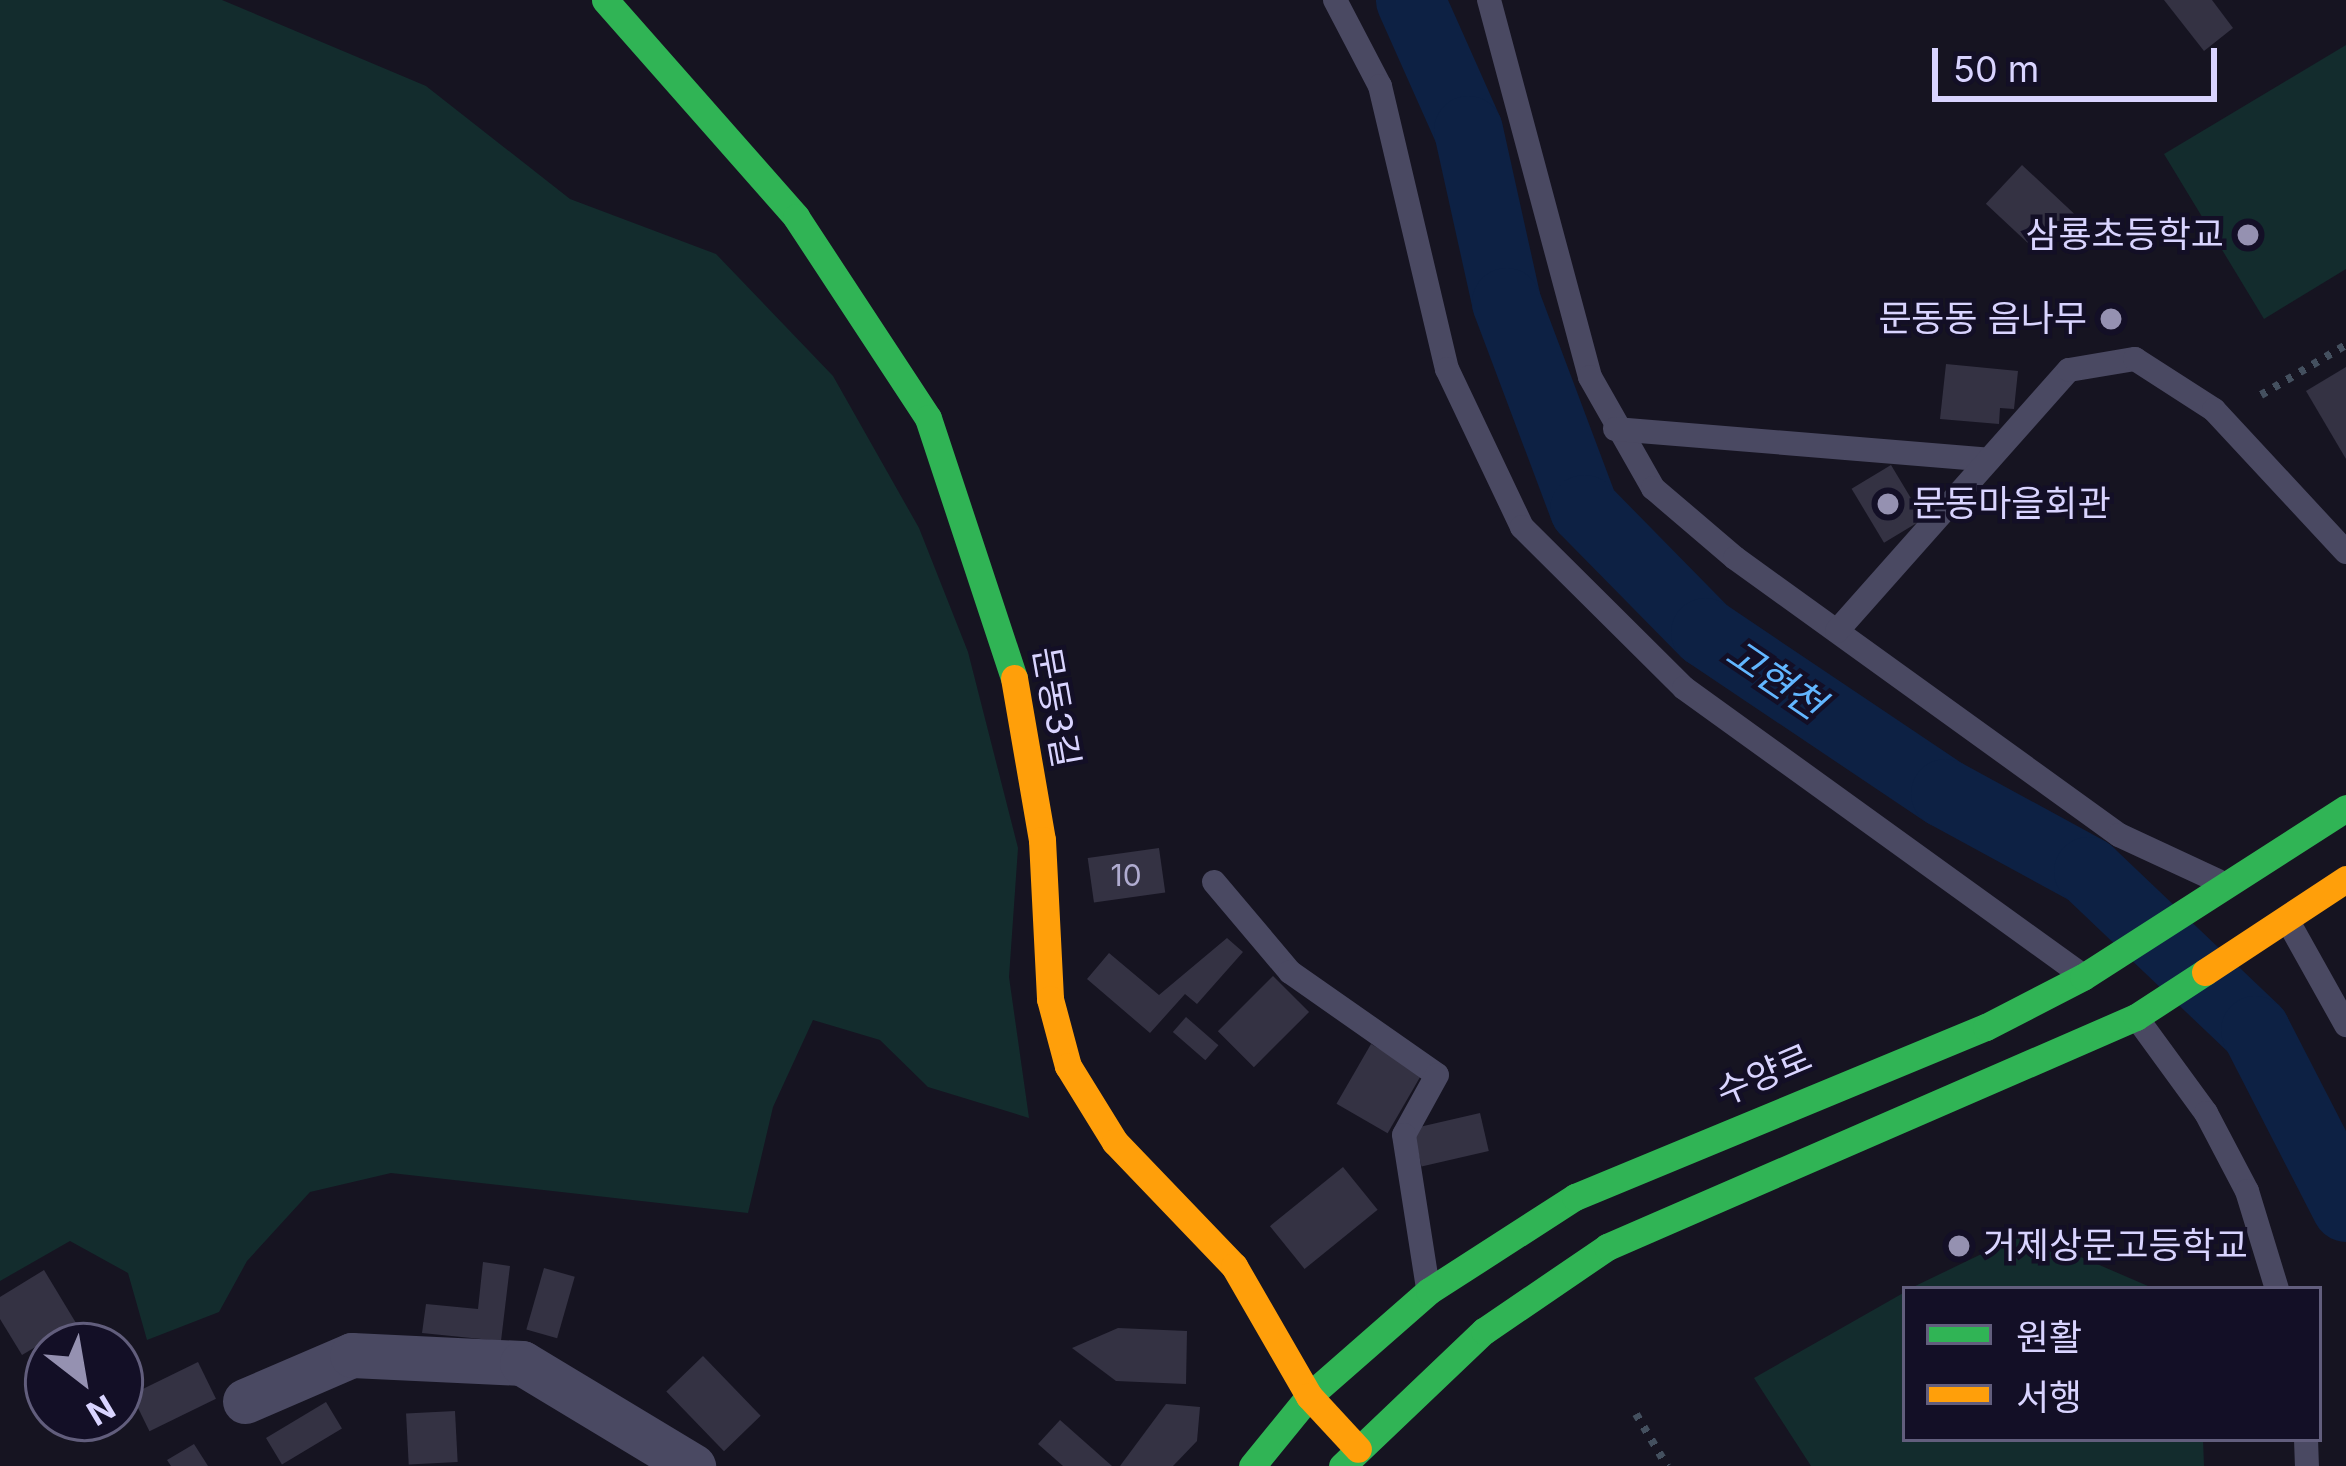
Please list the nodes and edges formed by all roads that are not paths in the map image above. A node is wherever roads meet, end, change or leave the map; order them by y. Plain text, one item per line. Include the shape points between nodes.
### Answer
1 (605, 0) edge
2 (1335, 0) edge
3 (1490, 0) edge
4 (1615, 429) junction
5 (1989, 460) junction
6 (2346, 552) edge
7 (1837, 631) junction
8 (2346, 808) edge
9 (2346, 879) edge
10 (1214, 882) dead end
11 (2229, 887) junction
12 (2288, 922) junction
13 (2083, 977) junction
14 (2136, 1017) junction
15 (2346, 1025) edge
16 (2276, 1286) edge
17 (1429, 1291) junction
18 (1309, 1396) junction
19 (245, 1401) dead end
20 (1350, 1458) edge
21 (692, 1466) edge
22 (1252, 1466) edge

1 - 18 street, 문동3길 via 796,218 928,418 1007,636 1042,840 1050,999 1068,1066 1114,1142 1234,1266
2 - 13 lane via 1380,86 1447,369 1522,527 1684,688
3 - 4 lane via 1571,319
4 - 5 lane
4 - 7 lane via 1653,488 1695,527
5 - 6 lane via 2069,370 2135,359 2214,410
5 - 7 lane
7 - 11 lane via 2119,835
8 - 11 street, 수양로
9 - 12 street
10 - 17 lane via 1290,972 1437,1076 1404,1135
11 - 12 lane
11 - 13 street, 수양로
12 - 14 street
12 - 15 lane
13 - 14 lane
13 - 17 street, 수양로 via 1575,1197
14 - 16 lane via 2206,1113 2247,1191
14 - 20 street via 1607,1247 1484,1331
17 - 18 street, 수양로
18 - 20 street, 문동3길
18 - 22 street, 수양로
19 - 21 street via 352,1355 522,1363

